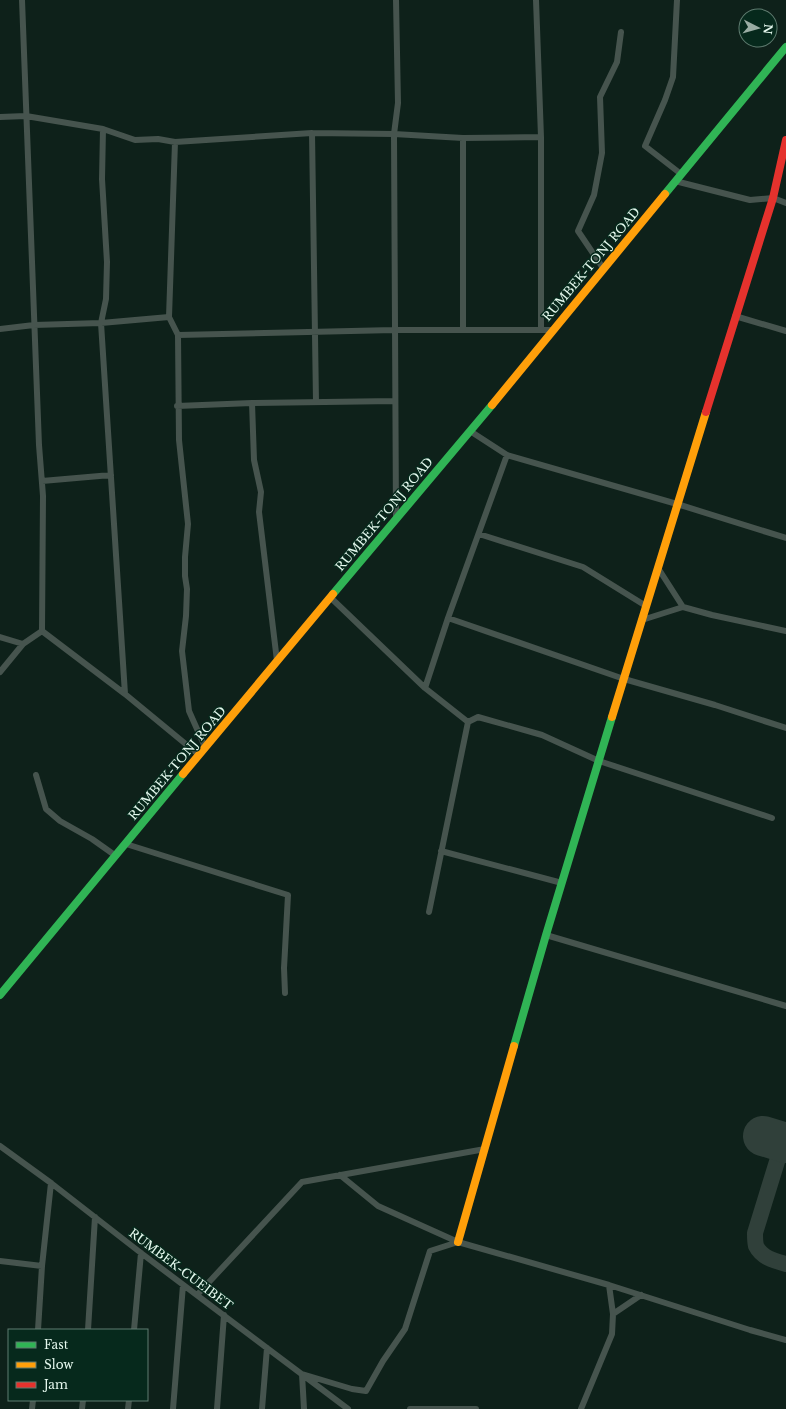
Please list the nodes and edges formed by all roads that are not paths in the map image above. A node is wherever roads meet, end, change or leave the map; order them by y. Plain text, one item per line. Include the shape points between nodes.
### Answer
1 (22, 0) edge
2 (396, 0) edge
3 (536, 0) edge
4 (677, 0) edge
5 (621, 32) dead end
6 (786, 47) edge
7 (26, 116) junction
8 (0, 117) edge
9 (103, 129) junction
10 (312, 134) junction
11 (394, 134) junction
12 (541, 137) junction
13 (463, 138) junction
14 (786, 140) edge
15 (175, 142) junction
16 (681, 174) junction
17 (675, 181) junction
18 (773, 198) junction
19 (786, 203) edge
20 (603, 268) junction
21 (735, 316) junction
22 (169, 317) junction
23 (101, 323) junction
24 (34, 326) junction
25 (0, 329) edge
26 (394, 330) junction
27 (463, 330) junction
28 (541, 330) junction
29 (551, 330) junction
30 (314, 332) junction
31 (786, 332) edge
32 (178, 335) junction
33 (395, 401) junction
34 (316, 402) junction
35 (252, 403) junction
36 (178, 406) junction
37 (470, 431) junction
38 (507, 454) junction
39 (111, 475) junction
40 (42, 481) junction
41 (677, 504) junction
42 (396, 518) junction
43 (479, 534) junction
44 (786, 538) edge
45 (658, 568) junction
46 (330, 597) junction
47 (646, 606) junction
48 (683, 607) junction
49 (448, 618) junction
50 (642, 620) junction
51 (786, 630) edge
52 (42, 631) junction
53 (0, 637) edge
54 (23, 644) junction
55 (277, 661) junction
56 (0, 672) edge
57 (624, 679) junction
58 (425, 688) junction
59 (125, 694) junction
60 (468, 722) junction
61 (786, 728) edge
62 (204, 747) junction
63 (199, 755) junction
64 (599, 761) junction
65 (36, 775) dead end
66 (772, 818) dead end
67 (126, 844) junction
68 (442, 851) junction
69 (116, 856) junction
70 (562, 883) junction
71 (429, 912) dead end
72 (546, 935) junction
73 (285, 993) dead end
74 (0, 996) edge
75 (786, 1006) edge
76 (0, 1147) edge
77 (485, 1149) junction
78 (340, 1175) junction
79 (51, 1183) junction
80 (95, 1217) junction
81 (458, 1242) junction
82 (140, 1253) junction
83 (0, 1261) edge
84 (42, 1266) junction
85 (184, 1285) junction
86 (609, 1285) junction
87 (197, 1295) junction
88 (641, 1295) junction
89 (613, 1314) junction
90 (224, 1315) junction
91 (38, 1329) edge
92 (88, 1329) edge
93 (134, 1329) edge
94 (786, 1340) edge
95 (267, 1348) junction
96 (302, 1374) junction
97 (173, 1409) edge
98 (217, 1409) edge
99 (262, 1409) edge
100 (304, 1409) edge
101 (348, 1409) edge
102 (410, 1409) edge
103 (476, 1409) edge
104 (581, 1409) edge

1 - 7 street
2 - 11 street via 398,103
3 - 12 street
4 - 16 street via 673,77 645,146
5 - 20 street via 617,62 600,97 602,153 594,195 578,231
6 - 16 main road, RUMBEK-TONJ ROAD
7 - 8 street
7 - 9 street
7 - 24 street
9 - 15 street via 135,140 158,139
9 - 23 street via 102,179 107,262 106,299
10 - 11 street
10 - 15 street
10 - 30 street
11 - 13 street
11 - 26 street
12 - 13 street
12 - 28 street
13 - 27 street
14 - 18 main road
15 - 22 street
16 - 17 main road, RUMBEK-TONJ ROAD
17 - 18 street via 750,200
17 - 20 main road, RUMBEK-TONJ ROAD
18 - 19 street
18 - 21 main road
20 - 29 main road, RUMBEK-TONJ ROAD
21 - 31 street
21 - 41 main road
22 - 23 street
22 - 32 street
23 - 24 street
23 - 39 street
24 - 25 street
24 - 40 street
26 - 27 street
26 - 30 street
26 - 33 street
27 - 28 street
28 - 29 street
29 - 37 main road, RUMBEK-TONJ ROAD
30 - 32 street
30 - 34 street
32 - 36 street
33 - 34 street
33 - 42 street
34 - 35 street
35 - 36 street
35 - 55 street via 254,460 261,492 259,512
36 - 62 street via 188,524 185,557 186,616 182,651 189,712
37 - 38 street
37 - 42 main road, RUMBEK-TONJ ROAD
38 - 41 street
38 - 43 street
39 - 40 street
39 - 59 street
40 - 52 street
41 - 44 street
41 - 45 main road
42 - 46 main road, RUMBEK-TONJ ROAD
43 - 47 street via 583,567
43 - 49 street
45 - 47 main road
45 - 48 street
46 - 55 main road, RUMBEK-TONJ ROAD
46 - 58 street
47 - 50 main road
48 - 50 street
48 - 51 street
49 - 57 street
49 - 58 street
50 - 57 main road
52 - 54 street
52 - 59 street
53 - 54 street
54 - 56 street
55 - 62 main road, RUMBEK-TONJ ROAD
57 - 61 street
57 - 64 main road
58 - 60 street
59 - 63 street
60 - 64 street via 478,717 542,735
60 - 68 street
62 - 63 main road, RUMBEK-TONJ ROAD
63 - 67 main road, RUMBEK-TONJ ROAD
64 - 66 street
64 - 70 main road
65 - 69 street via 46,808 60,821
67 - 69 main road, RUMBEK-TONJ ROAD
67 - 73 street via 288,895
68 - 70 street
68 - 71 street
69 - 74 main road, RUMBEK-TONJ ROAD
70 - 72 main road
72 - 75 street
72 - 77 main road
76 - 79 street, RUMBEK-CUEIBET
77 - 78 street
77 - 81 main road
78 - 81 street via 378,1206
78 - 87 street via 302,1182
79 - 80 street, RUMBEK-CUEIBET
79 - 84 street
80 - 82 street, RUMBEK-CUEIBET
80 - 92 street
81 - 86 street
81 - 96 street via 430,1252 405,1329 366,1391
82 - 85 street, RUMBEK-CUEIBET
82 - 93 street
83 - 84 street
84 - 91 street
85 - 87 street, RUMBEK-CUEIBET
85 - 97 street
86 - 88 street
86 - 89 street
87 - 90 street, RUMBEK-CUEIBET
88 - 89 street
88 - 94 street
89 - 104 street via 612,1334
90 - 95 street, RUMBEK-CUEIBET
90 - 98 street
95 - 96 street, RUMBEK-CUEIBET
95 - 99 street
96 - 100 street
96 - 101 street, RUMBEK-CUEIBET
102 - 103 street

